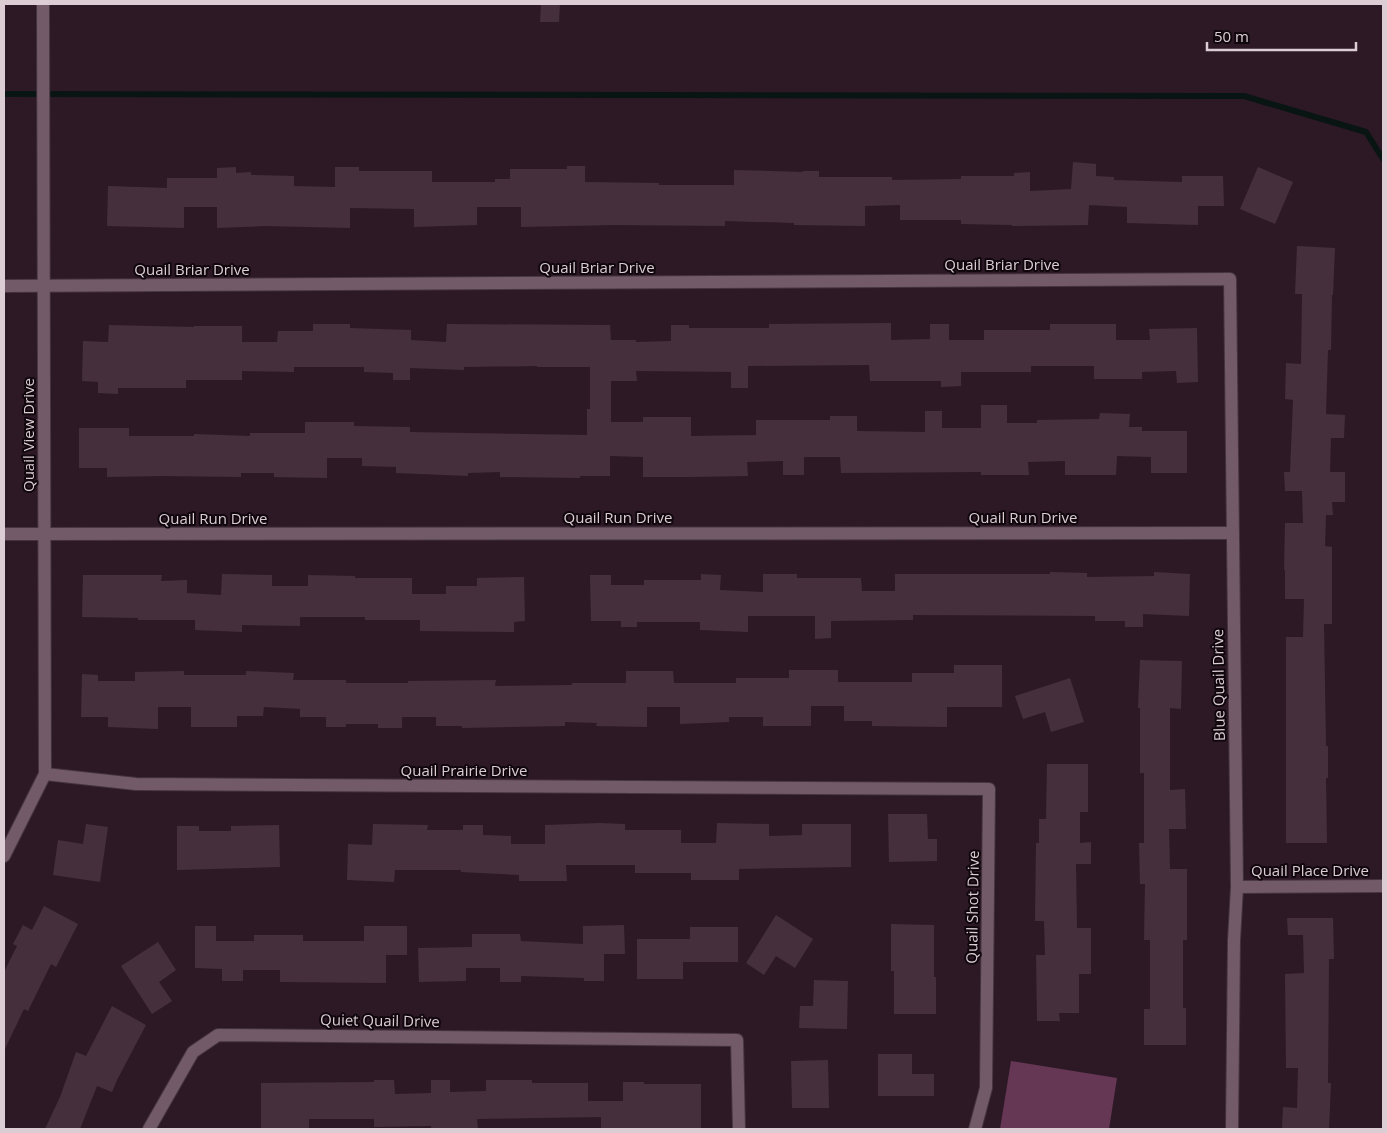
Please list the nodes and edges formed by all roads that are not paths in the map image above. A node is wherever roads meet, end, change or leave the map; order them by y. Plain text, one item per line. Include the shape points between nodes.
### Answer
1 (43, 4) edge
2 (1190, 280) joint
3 (4, 286) edge
4 (44, 286) junction
5 (1233, 533) junction
6 (4, 534) edge
7 (44, 534) junction
8 (45, 774) junction
9 (884, 788) joint
10 (4, 856) edge
11 (1383, 886) edge
12 (1237, 887) junction
13 (149, 1129) edge
14 (739, 1129) edge
15 (975, 1129) edge
16 (1232, 1129) edge

1 - 4 street, Quail View Drive
2 - 4 street, Quail Briar Drive
2 - 5 street, Blue Quail Drive via 1230,279
3 - 4 street, Quail Briar Drive
4 - 7 street, Quail View Drive
5 - 7 street, Quail Run Drive
5 - 12 street, Blue Quail Drive
6 - 7 street, Quail Run Drive
7 - 8 street, Quail View Drive
8 - 9 street, Quail Prairie Drive via 136,784
8 - 10 street, Quail View Drive
9 - 15 street, Quail Shot Drive via 989,789 986,1088
11 - 12 street, Quail Place Drive
12 - 16 street, Blue Quail Drive
13 - 14 street, Quiet Quail Drive via 193,1052 218,1035 737,1040

